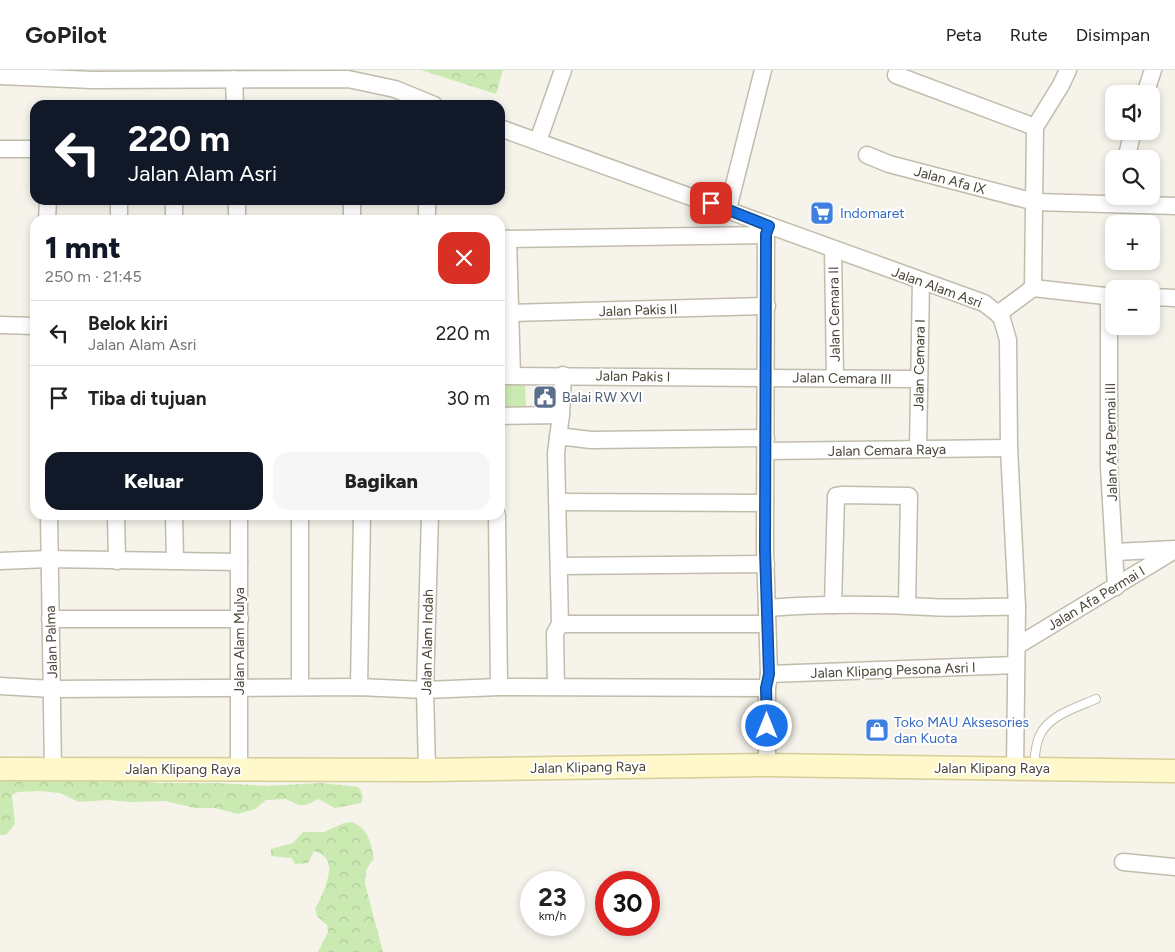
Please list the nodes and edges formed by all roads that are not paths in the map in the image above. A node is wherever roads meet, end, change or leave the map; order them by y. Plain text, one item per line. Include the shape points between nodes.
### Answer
1 (563, 70) edge
2 (763, 70) edge
3 (1068, 70) edge
4 (1153, 70) edge
5 (2, 74) edge
6 (360, 75) edge
7 (896, 75) dead end
8 (234, 79) junction
9 (1148, 85) edge
10 (235, 100) edge
11 (421, 100) edge
12 (1035, 127) junction
13 (505, 130) edge
14 (538, 141) junction
15 (0, 149) edge
16 (30, 149) edge
17 (867, 155) dead end
18 (1105, 200) edge
19 (1035, 202) junction
20 (1160, 204) edge
21 (1175, 206) edge
22 (728, 209) junction
23 (768, 230) junction
24 (505, 239) edge
25 (833, 249) junction
26 (505, 252) edge
27 (921, 281) junction
28 (1033, 288) junction
29 (1105, 296) edge
30 (1160, 297) edge
31 (1175, 298) edge
32 (767, 306) junction
33 (510, 314) junction
34 (998, 314) junction
35 (0, 326) edge
36 (30, 326) edge
37 (1111, 335) edge
38 (562, 375) junction
39 (506, 376) edge
40 (766, 378) junction
41 (835, 378) junction
42 (918, 379) junction
43 (562, 415) junction
44 (505, 416) edge
45 (558, 436) junction
46 (766, 445) junction
47 (1009, 448) junction
48 (918, 449) junction
49 (558, 502) junction
50 (765, 503) junction
51 (49, 520) edge
52 (116, 520) edge
53 (174, 520) edge
54 (239, 520) edge
55 (300, 520) edge
56 (362, 520) edge
57 (430, 520) edge
58 (497, 520) edge
59 (1175, 549) edge
60 (1115, 552) junction
61 (49, 559) junction
62 (175, 560) junction
63 (0, 561) edge
64 (117, 561) junction
65 (239, 562) junction
66 (766, 564) junction
67 (560, 566) junction
68 (1116, 587) junction
69 (907, 604) junction
70 (833, 605) junction
71 (1017, 607) junction
72 (767, 616) junction
73 (50, 619) junction
74 (240, 619) junction
75 (560, 624) junction
76 (1017, 646) junction
77 (1016, 665) junction
78 (768, 681) junction
79 (0, 686) edge
80 (300, 686) junction
81 (240, 687) junction
82 (359, 687) junction
83 (499, 687) junction
84 (556, 687) junction
85 (52, 688) junction
86 (426, 690) junction
87 (1096, 699) dead end
88 (767, 765) junction
89 (239, 768) junction
90 (0, 769) edge
91 (1024, 769) junction
92 (53, 770) junction
93 (427, 770) junction
94 (1175, 771) edge
95 (1123, 862) dead end
96 (1175, 867) edge

1 - 14 street
2 - 22 street
3 - 12 street
4 - 9 street
5 - 8 street via 92,80
6 - 8 street
6 - 11 street
7 - 12 street
8 - 10 street
12 - 19 street
13 - 14 street, Jalan Alam Asri
14 - 22 street, Jalan Alam Asri
15 - 16 street
17 - 19 street, Jalan Afa IX via 889,164
18 - 19 street, Jalan Afa IX
19 - 28 street
20 - 21 street, Jalan Afa IX
22 - 23 street, Jalan Alam Asri
23 - 24 street
23 - 25 street, Jalan Alam Asri
23 - 32 street
25 - 27 street, Jalan Alam Asri
25 - 41 street, Jalan Cemara II
26 - 33 street
27 - 34 street, Jalan Alam Asri via 984,303
27 - 42 street, Jalan Cemara I
28 - 29 street
28 - 34 street
30 - 31 street
32 - 33 street, Jalan Pakis II
32 - 40 street
33 - 39 street
34 - 47 street, Jalan Alam Asri via 1006,326 1008,340
35 - 36 street
37 - 60 street, Jalan Afa Permai III via 1109,467
38 - 39 street, Jalan Pakis I
38 - 40 street, Jalan Pakis I
38 - 43 street
40 - 41 street, Jalan Cemara III
40 - 46 street
41 - 42 street, Jalan Cemara III
42 - 48 street, Jalan Cemara I
43 - 44 street
43 - 45 street
45 - 46 street, Jalan Cemara Raya via 591,440
45 - 49 street
46 - 48 street, Jalan Cemara Raya
46 - 50 street
47 - 48 street, Jalan Cemara Raya
47 - 71 street, Jalan Alam Asri
49 - 50 street
49 - 67 street
50 - 66 street
51 - 61 street, Jalan Palma
52 - 64 street
53 - 62 street
54 - 65 street, Jalan Alam Mulya
55 - 80 street
56 - 82 street
57 - 86 street, Jalan Alam Indah
58 - 83 street
59 - 60 street
59 - 68 street, Jalan Afa Permai I
60 - 68 street, Jalan Afa Permai III
61 - 63 street
61 - 64 street
61 - 73 street, Jalan Palma
62 - 64 street
62 - 65 street
65 - 74 street, Jalan Alam Mulya
66 - 67 street
66 - 72 street
67 - 75 street
68 - 76 street, Jalan Afa Permai I
69 - 70 street
69 - 70 street via 909,496 843,495 836,496
69 - 71 street
70 - 72 street
71 - 76 street, Jalan Alam Asri
72 - 75 street
72 - 78 street
73 - 74 street
73 - 85 street, Jalan Palma
74 - 81 street, Jalan Alam Mulya
75 - 84 street via 555,633
76 - 77 street, Jalan Alam Asri
77 - 78 street, Jalan Klipang Pesona Asri I
77 - 91 street, Jalan Alam Asri
78 - 84 street, Jalan Klipang Pesona Asri I
78 - 88 street
79 - 85 street, Jalan Klipang Pesona Asri I
80 - 81 street, Jalan Klipang Pesona Asri I
80 - 82 street, Jalan Klipang Pesona Asri I
81 - 85 street, Jalan Klipang Pesona Asri I
81 - 89 street, Jalan Alam Mulya
82 - 86 street, Jalan Klipang Pesona Asri I
83 - 84 street, Jalan Klipang Pesona Asri I
83 - 86 street, Jalan Klipang Pesona Asri I
85 - 92 street, Jalan Palma
86 - 93 street, Jalan Alam Indah
87 - 91 lane via 1066,712 1044,728
88 - 91 main road, Jalan Klipang Raya
88 - 93 main road, Jalan Klipang Raya
89 - 92 main road, Jalan Klipang Raya
89 - 93 main road, Jalan Klipang Raya
90 - 92 main road, Jalan Klipang Raya
91 - 94 main road, Jalan Klipang Raya
95 - 96 street

